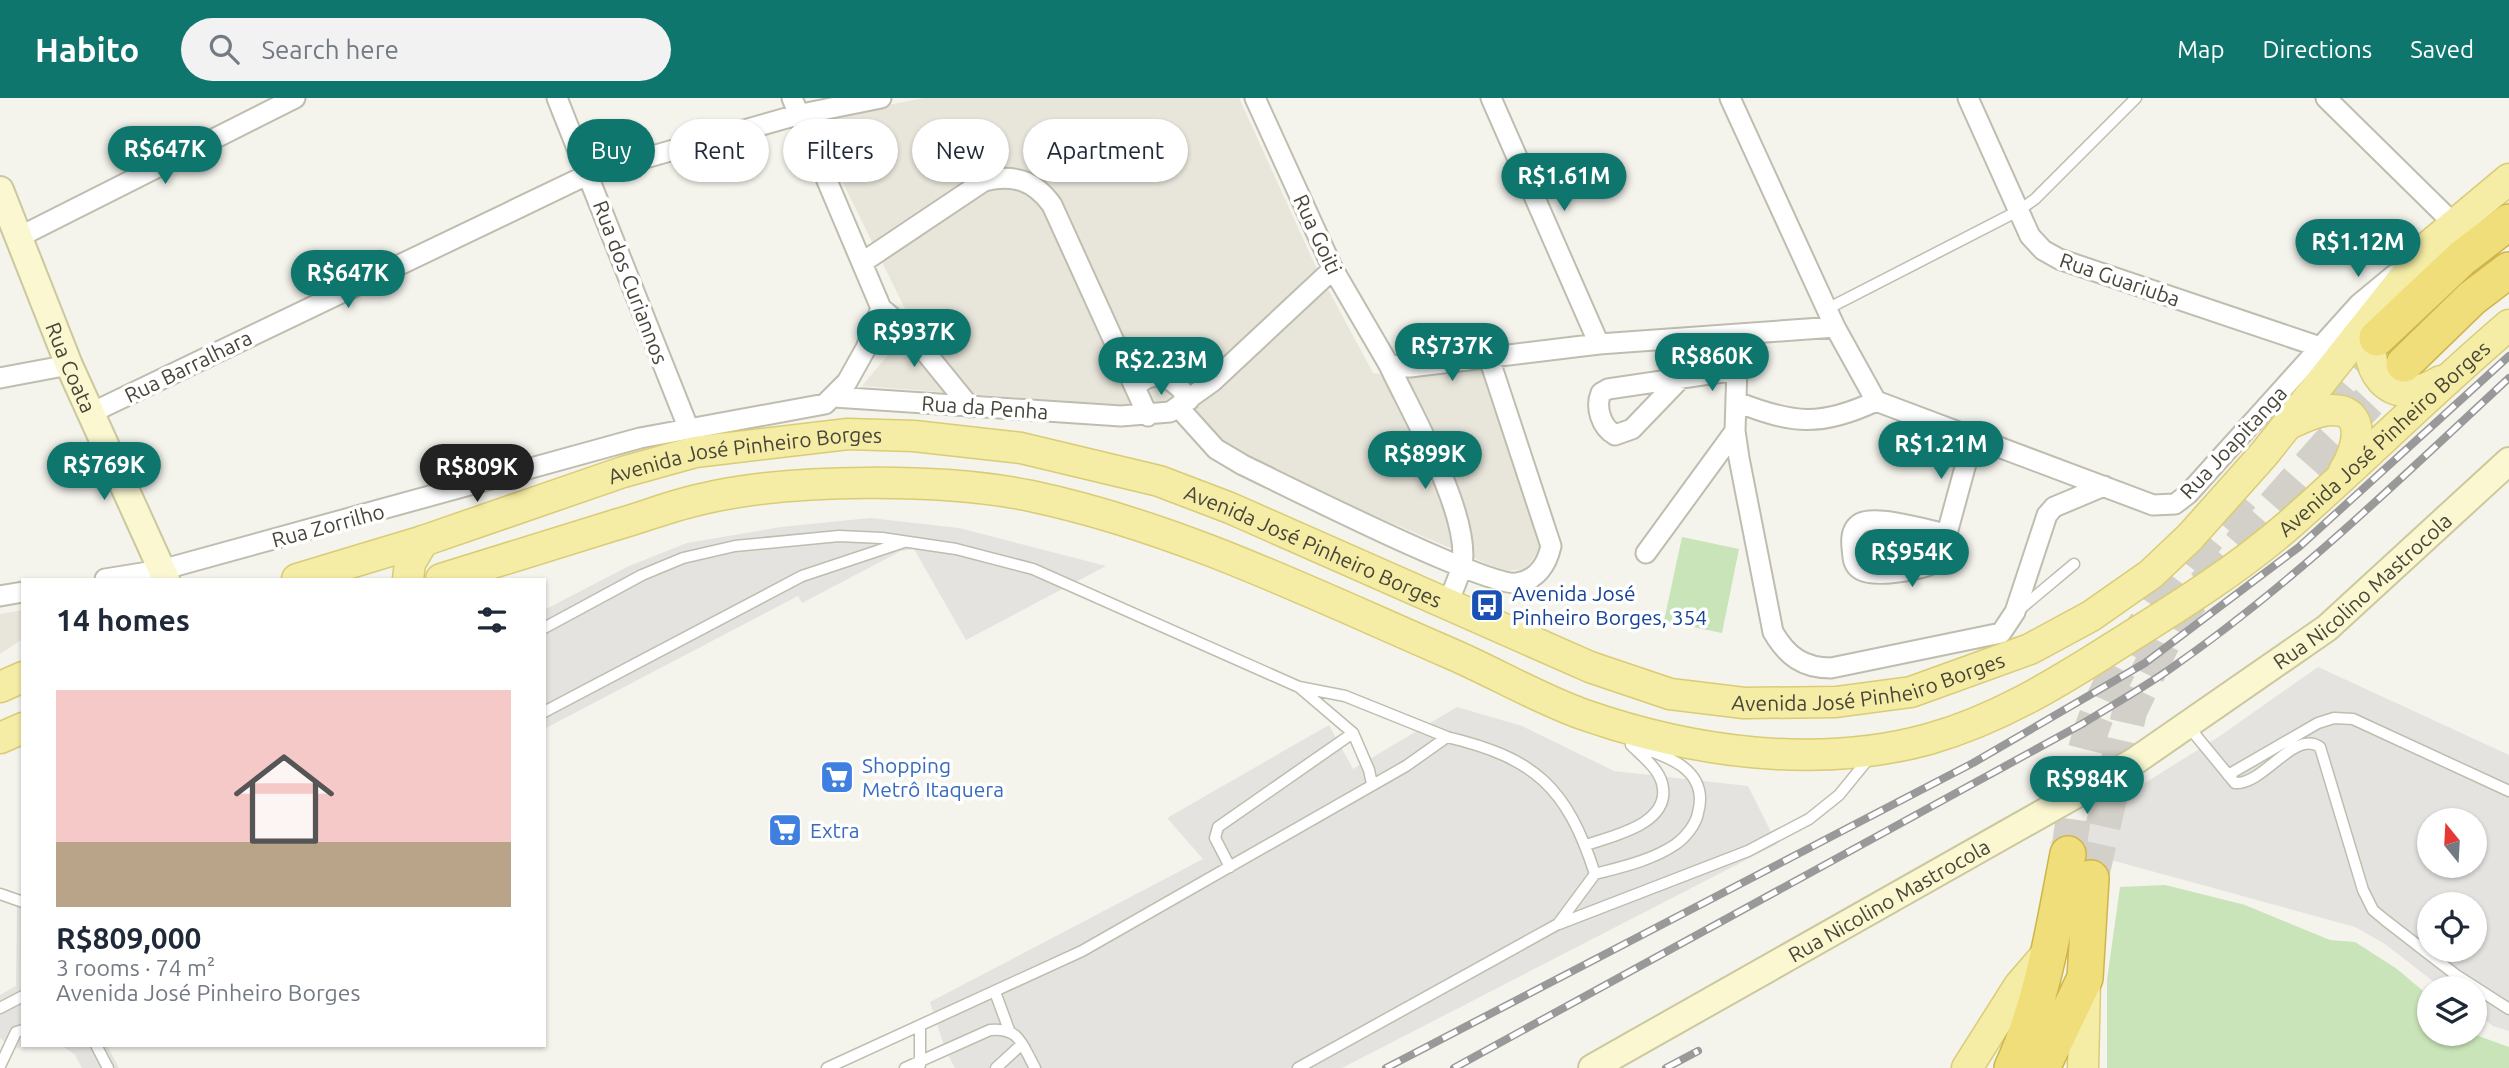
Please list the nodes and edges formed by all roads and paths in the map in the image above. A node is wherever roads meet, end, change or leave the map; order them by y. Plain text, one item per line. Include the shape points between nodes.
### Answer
1 (295, 98) edge
2 (557, 98) edge
3 (881, 98) edge
4 (1255, 98) edge
5 (1491, 98) edge
6 (1730, 98) edge
7 (1968, 98) edge
8 (2136, 98) edge
9 (2326, 98) edge
10 (795, 106) edge
11 (567, 122) edge
12 (655, 152) edge
13 (2509, 179) edge
14 (572, 182) edge
15 (592, 182) edge
16 (0, 190) edge
17 (2018, 211) junction
18 (2509, 222) edge
19 (2453, 223) junction
20 (17, 237) junction
21 (2429, 246) junction
22 (863, 262) junction
23 (1334, 269) junction
24 (2509, 270) edge
25 (881, 309) junction
26 (1827, 309) junction
27 (2378, 324) junction
28 (2509, 325) edge
29 (1835, 327) junction
30 (1738, 335) junction
31 (1599, 344) junction
32 (2320, 347) junction
33 (1489, 358) junction
34 (2404, 364) tunnel mouth
35 (69, 365) junction
36 (1736, 370) junction
37 (1392, 373) junction
38 (2451, 374) junction
39 (1682, 377) dead end
40 (0, 378) edge
41 (1135, 386) junction
42 (834, 397) junction
43 (1876, 401) junction
44 (1737, 402) junction
45 (1184, 404) junction
46 (970, 407) junction
47 (91, 413) junction
48 (1148, 416) junction
49 (2289, 424) junction
50 (688, 427) junction
51 (1735, 430) junction
52 (1973, 438) junction
53 (2509, 461) edge
54 (2337, 480) junction
55 (2104, 486) junction
56 (1946, 534) junction
57 (423, 541) junction
58 (908, 541) junction
59 (1646, 553) dead end
60 (2074, 564) dead end
61 (1462, 565) junction
62 (349, 571) edge
63 (166, 576) edge
64 (125, 578) edge
65 (304, 578) edge
66 (408, 578) edge
67 (444, 578) edge
68 (21, 592) edge
69 (0, 596) edge
70 (1447, 605) junction
71 (2015, 612) junction
72 (546, 627) edge
73 (21, 678) edge
74 (0, 687) edge
75 (1300, 687) junction
76 (546, 711) edge
77 (1577, 712) junction
78 (2188, 725) junction
79 (21, 729) edge
80 (1353, 733) junction
81 (1447, 737) junction
82 (0, 738) edge
83 (1631, 745) junction
84 (1877, 750) junction
85 (2228, 775) junction
86 (1372, 784) junction
87 (2509, 791) edge
88 (1586, 845) junction
89 (1230, 867) junction
90 (1595, 874) junction
91 (0, 894) edge
92 (21, 901) edge
93 (1558, 924) junction
94 (2049, 951) junction
95 (2085, 978) junction
96 (995, 992) junction
97 (21, 997) edge
98 (0, 1008) edge
99 (2509, 1009) edge
100 (920, 1027) junction
101 (1009, 1030) junction
102 (19, 1031) edge
103 (1022, 1044) junction
104 (97, 1047) edge
105 (920, 1065) edge
106 (0, 1066) edge
107 (2082, 1066) edge
108 (108, 1068) edge
109 (827, 1068) edge
110 (905, 1068) edge
111 (996, 1068) edge
112 (1035, 1068) edge
113 (1298, 1068) edge
114 (1592, 1068) edge
115 (1966, 1068) edge
116 (2012, 1068) edge
117 (2042, 1068) edge

1 - 20 street
2 - 11 street, Rua dos Curiannos
3 - 10 street, Rua Barralhara
4 - 23 street, Rua Goiti
5 - 31 street
6 - 26 street
7 - 17 street, Rua Guariuba
8 - 17 lane
9 - 19 street
10 - 12 street, Rua Barralhara
10 - 22 street
13 - 19 main road, Avenida José Pinheiro Borges
14 - 47 street, Rua Barralhara
15 - 50 street, Rua dos Curiannos
16 - 20 street, Rua Coata
17 - 26 lane
17 - 32 street, Rua Guariuba via 2030,236 2059,259
18 - 27 highway
19 - 21 main road, Avenida José Pinheiro Borges
20 - 35 street, Rua Coata
21 - 27 main road, Avenida José Pinheiro Borges
21 - 32 street, Rua Joapitanga via 2359,304
22 - 25 street
22 - 41 street via 984,180 1020,178 1052,205
23 - 37 street, Rua Goiti
23 - 45 street, Rua da Penha
24 - 34 highway
25 - 42 street via 866,348
25 - 46 street via 909,332
26 - 29 street
27 - 38 main road via 2369,335 2368,350 2380,378 2396,388 2417,389
27 - 49 main road, Avenida José Pinheiro Borges
28 - 38 main road, Avenida José Pinheiro Borges
29 - 30 street
29 - 43 street
30 - 31 street
30 - 36 street
31 - 33 street
32 - 55 street, Rua Joapitanga via 2203,479 2175,504 2153,505
33 - 37 street
33 - 61 street via 1552,547 1543,568 1517,583
35 - 40 street
35 - 47 street, Rua Coata
36 - 39 street
36 - 44 street
37 - 61 street, Rua Goiti via 1455,510
38 - 54 main road, Avenida José Pinheiro Borges
41 - 45 street via 1163,374 1173,380
41 - 48 street
42 - 46 street, Rua da Penha
42 - 50 street, Rua Zorrilho via 802,410
43 - 44 street via 1818,422 1796,421
43 - 52 street, Rua Joapitanga
44 - 51 street
45 - 48 street, Rua da Penha
45 - 61 street via 1216,449 1243,465
46 - 48 street, Rua da Penha
47 - 63 street, Rua Coata
49 - 54 main road via 2322,411 2351,416 2357,428 2356,445
49 - 70 main road, Avenida José Pinheiro Borges via 2190,537 2132,588 2030,649 1911,692 1836,702 1744,703 1670,694 1590,667
50 - 63 street, Rua Zorrilho
51 - 59 street
51 - 71 street via 1773,632 1789,655 1802,664 1831,668 1994,636 2008,626
52 - 55 street, Rua Joapitanga
52 - 56 street
53 - 78 street, Rua Nicolino Mastrocola via 2327,628
54 - 84 main road, Avenida José Pinheiro Borges via 2232,570 2053,686 1996,716
55 - 71 street via 2054,507 2047,515
56 - 56 street via 1862,522 1852,537 1853,561 1862,571 1874,574 1927,567 1940,559
57 - 62 main road, Avenida José Pinheiro Borges
57 - 66 main road via 410,563
57 - 70 main road, Avenida José Pinheiro Borges via 695,452 848,435 915,436 1021,448 1159,481
58 - 72 lane via 839,536 782,539 697,554 636,578
58 - 75 lane via 1033,569
58 - 76 lane via 802,576
60 - 71 lane
61 - 70 street
62 - 65 main road, Avenida José Pinheiro Borges
63 - 64 street, Rua Zorrilho
67 - 77 main road, Avenida José Pinheiro Borges via 703,498 812,486 923,484 1027,495 1149,526 1278,577
68 - 69 street
73 - 74 main road
75 - 80 lane
75 - 81 lane via 1345,696
77 - 83 lane
77 - 84 main road, Avenida José Pinheiro Borges via 1654,736 1729,750 1805,754
78 - 85 lane
78 - 114 street, Rua Nicolino Mastrocola via 2123,768
79 - 82 main road
80 - 86 lane
80 - 89 lane via 1214,831
81 - 86 lane
81 - 88 lane via 1521,762 1544,777
83 - 88 lane via 1662,784 1657,811 1641,825
83 - 90 lane via 1661,753 1693,776 1702,798 1696,821 1678,843 1658,854
84 - 93 lane via 1839,795 1808,819 1748,851
85 - 87 lane via 2318,723 2353,719
85 - 99 lane via 2235,783 2243,783 2291,749 2304,744 2320,747 2373,910 2456,975
86 - 89 lane
88 - 90 lane
89 - 96 lane via 1082,951
90 - 93 lane
91 - 92 lane
93 - 113 lane
94 - 95 highway via 2079,866
94 - 115 main road via 2019,986
94 - 116 highway
95 - 107 main road
95 - 117 highway
96 - 100 lane
96 - 101 lane
97 - 98 lane
100 - 105 lane
100 - 109 lane
101 - 103 lane
101 - 105 lane via 990,1030
102 - 106 lane
103 - 111 lane
103 - 112 lane
104 - 108 lane
105 - 110 lane

